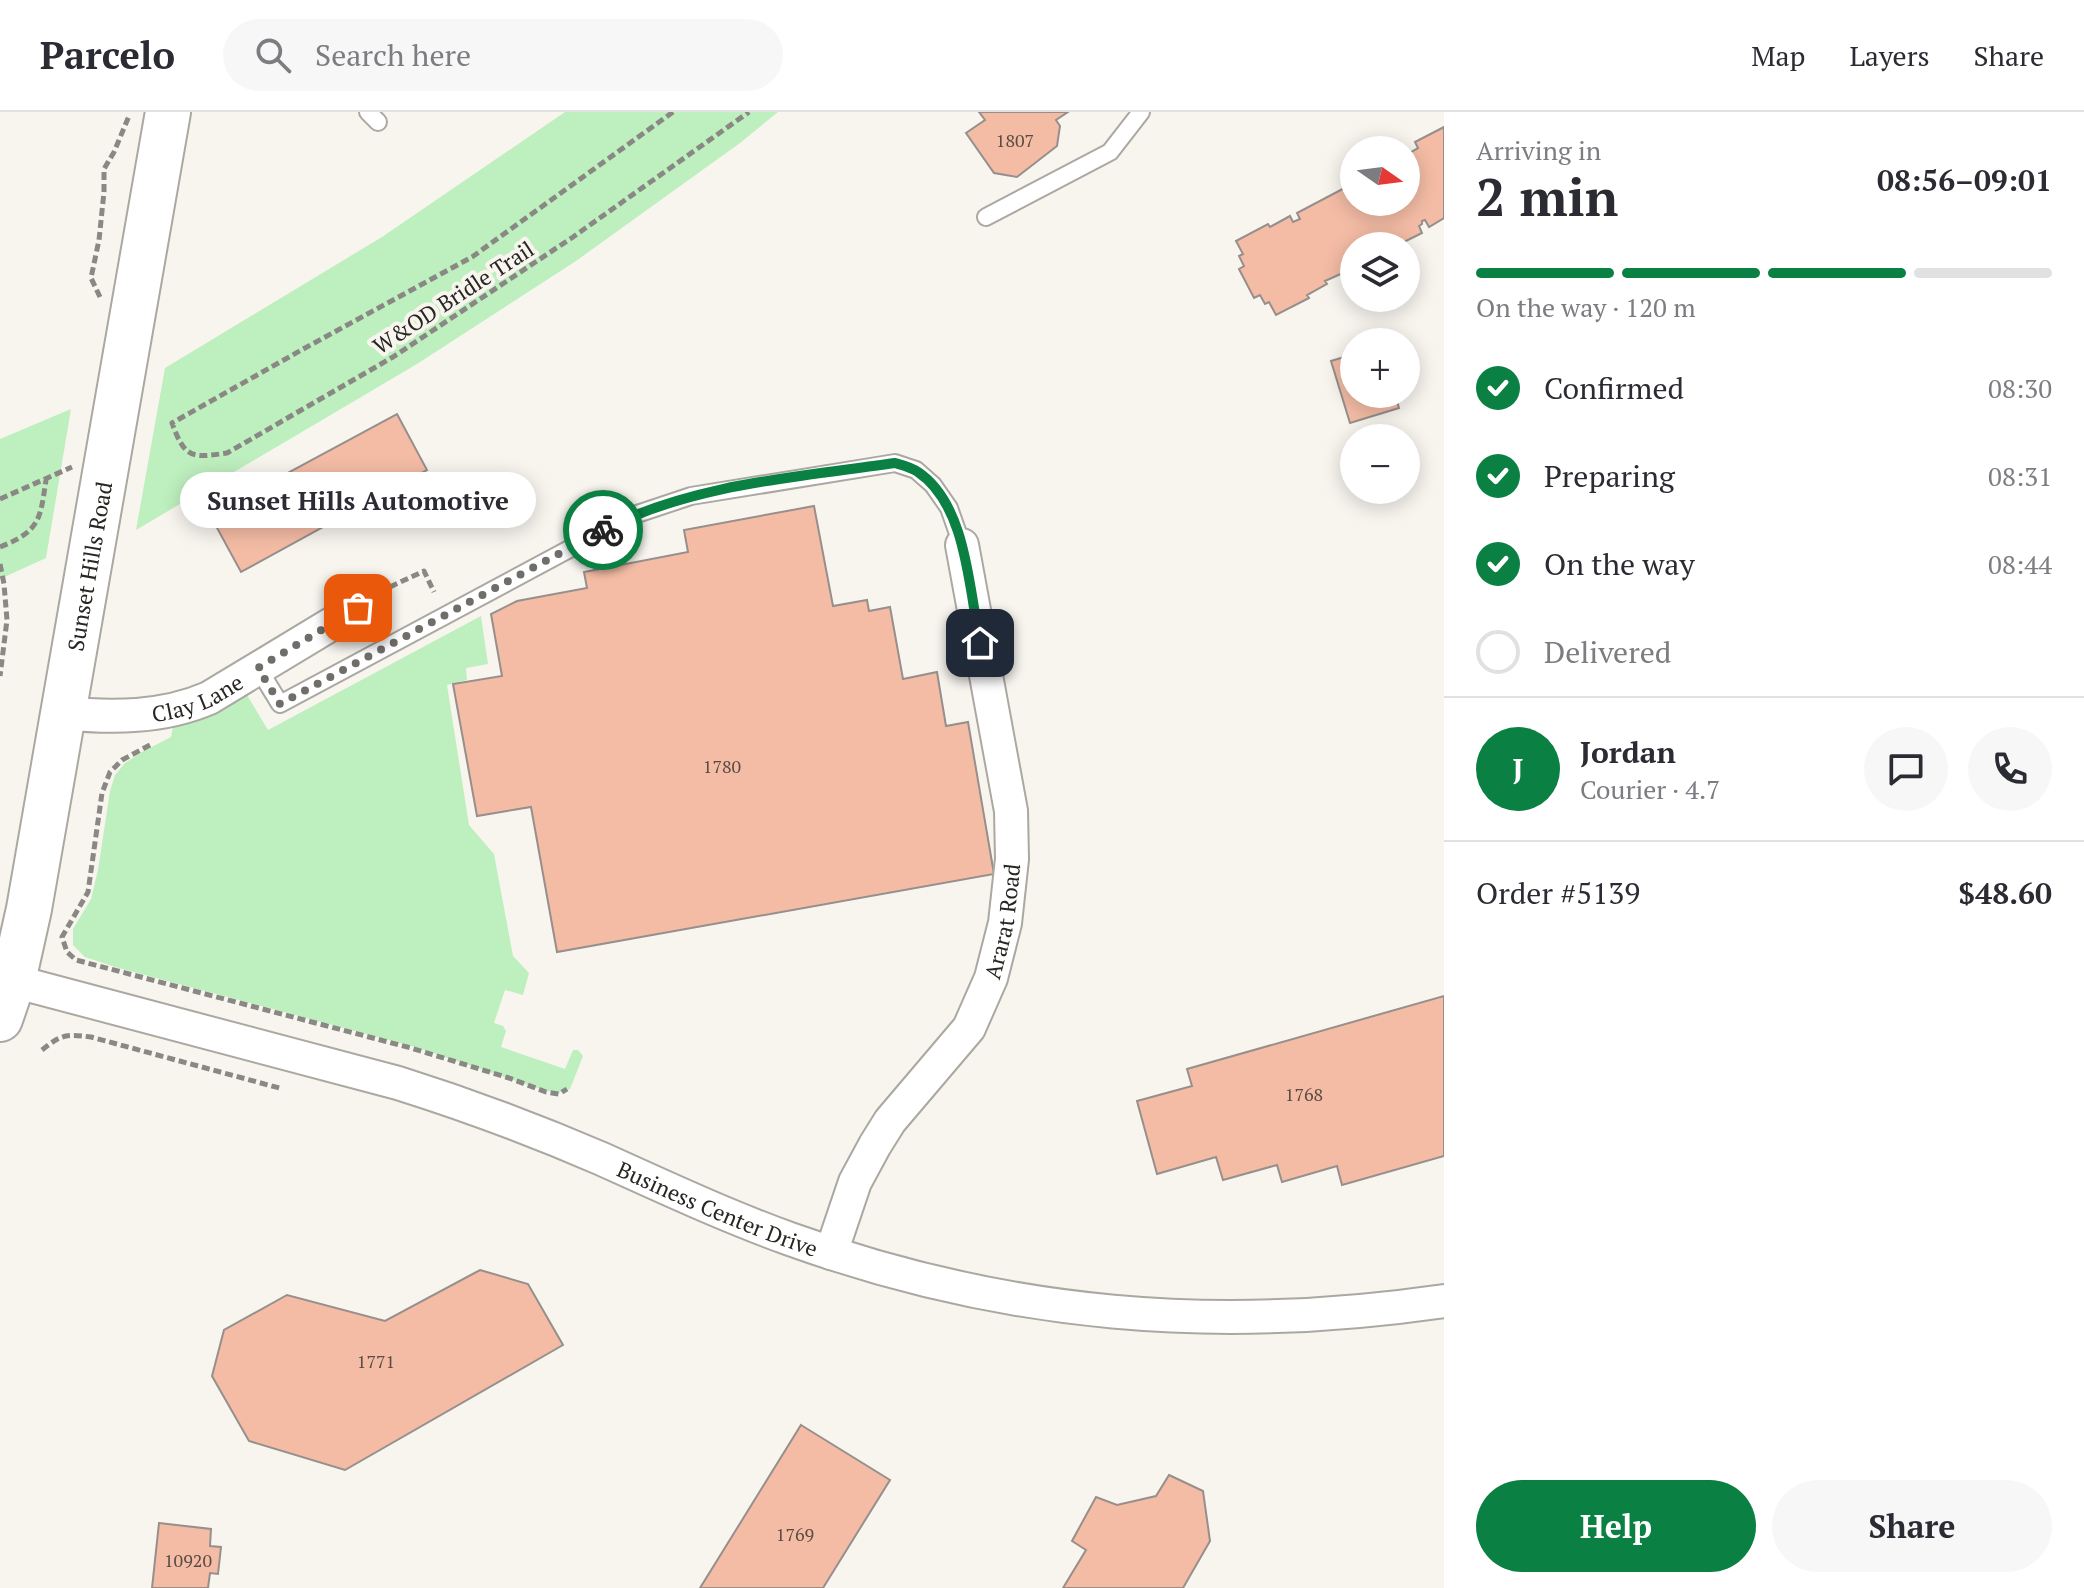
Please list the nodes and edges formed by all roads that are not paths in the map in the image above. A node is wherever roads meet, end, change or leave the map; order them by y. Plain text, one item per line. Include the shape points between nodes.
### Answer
1 (168, 112) edge
2 (1141, 112) edge
3 (986, 217) dead end
4 (962, 545) joint
5 (363, 602) road end
6 (258, 668) junction
7 (62, 713) junction
8 (7, 1000) edge
9 (831, 1253) junction
10 (1444, 1301) edge

1 - 7 main road, Sunset Hills Road
2 - 3 lane via 1110,152
4 - 6 lane via 949,508 916,470 895,463 773,481 691,496 631,516 280,704
4 - 9 street, Ararat Road via 1011,811 1005,923 991,978 969,1028 875,1145 855,1182
5 - 6 street, Clay Lane
6 - 7 street, Clay Lane via 209,698 155,715
7 - 8 main road, Sunset Hills Road via 32,894
8 - 9 street, Business Center Drive via 440,1096
9 - 10 street, Business Center Drive via 982,1294 1144,1315 1308,1316

